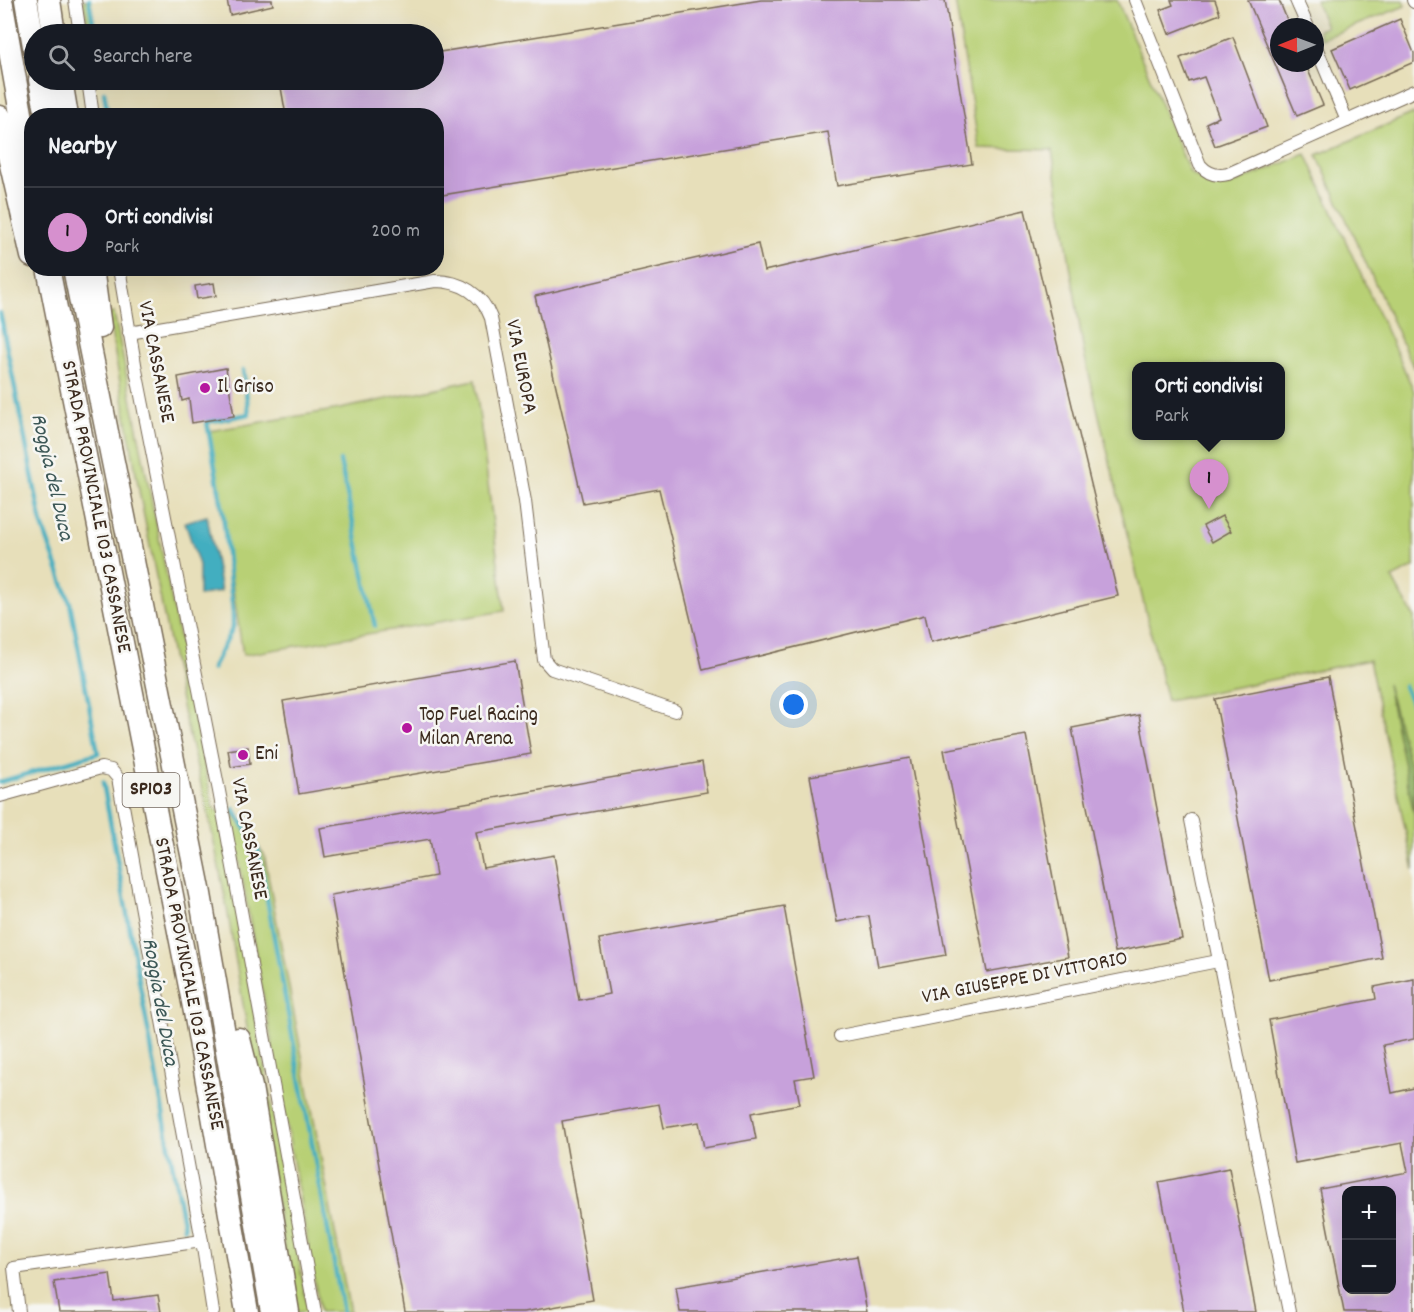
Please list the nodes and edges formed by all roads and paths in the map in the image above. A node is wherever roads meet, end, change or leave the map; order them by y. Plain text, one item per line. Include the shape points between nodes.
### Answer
1 (1, 0) edge
2 (26, 0) edge
3 (49, 0) edge
4 (75, 0) edge
5 (1136, 0) edge
6 (1296, 0) edge
7 (1304, 18) edge
8 (30, 24) edge
9 (53, 24) edge
10 (79, 24) edge
11 (1324, 66) edge
12 (42, 90) edge
13 (63, 90) edge
14 (89, 90) edge
15 (1414, 91) edge
16 (45, 108) edge
17 (66, 108) edge
18 (92, 108) edge
19 (0, 117) edge
20 (1347, 121) junction
21 (24, 131) edge
22 (24, 221) edge
23 (36, 276) edge
24 (50, 276) edge
25 (76, 276) edge
26 (93, 276) edge
27 (119, 276) edge
28 (129, 333) junction
29 (135, 575) junction
30 (675, 711) dead end
31 (140, 729) junction
32 (0, 796) edge
33 (1191, 820) dead end
34 (200, 894) junction
35 (1218, 961) junction
36 (840, 1036) dead end
37 (202, 1241) junction
38 (246, 1306) edge
39 (19, 1312) edge
40 (213, 1312) edge
41 (272, 1312) edge
42 (288, 1312) edge
43 (315, 1312) edge
44 (1289, 1312) edge

1 - 21 highway
2 - 8 highway
3 - 9 highway
4 - 10 street
5 - 20 street via 1204,169 1225,174
6 - 7 street
11 - 20 street
12 - 16 highway
13 - 17 highway
14 - 18 street
15 - 20 street
19 - 22 highway
23 - 31 highway, SP103 via 101,602
24 - 31 highway, STRADA PROVINCIALE 103 CASSANESE / SP103
25 - 29 highway, STRADA PROVINCIALE 103 CASSANESE / SP103
26 - 29 highway, SP103
27 - 28 street, VIA CASSANESE
28 - 30 street, VIA EUROPA via 435,281 452,282 469,290 481,300 491,318 525,501 546,664
28 - 43 street, VIA CASSANESE
29 - 34 highway, STRADA PROVINCIALE 103 CASSANESE / SP103
31 - 38 highway, STRADA PROVINCIALE 103 CASSANESE / SP103
32 - 37 street via 101,768 111,770 118,778
33 - 35 street
34 - 41 highway, STRADA PROVINCIALE 103 CASSANESE / SP103
34 - 42 highway, SP103 via 251,1087
35 - 36 street, VIA GIUSEPPE DI VITTORIO
35 - 44 street
37 - 39 street via 14,1268
37 - 40 street

